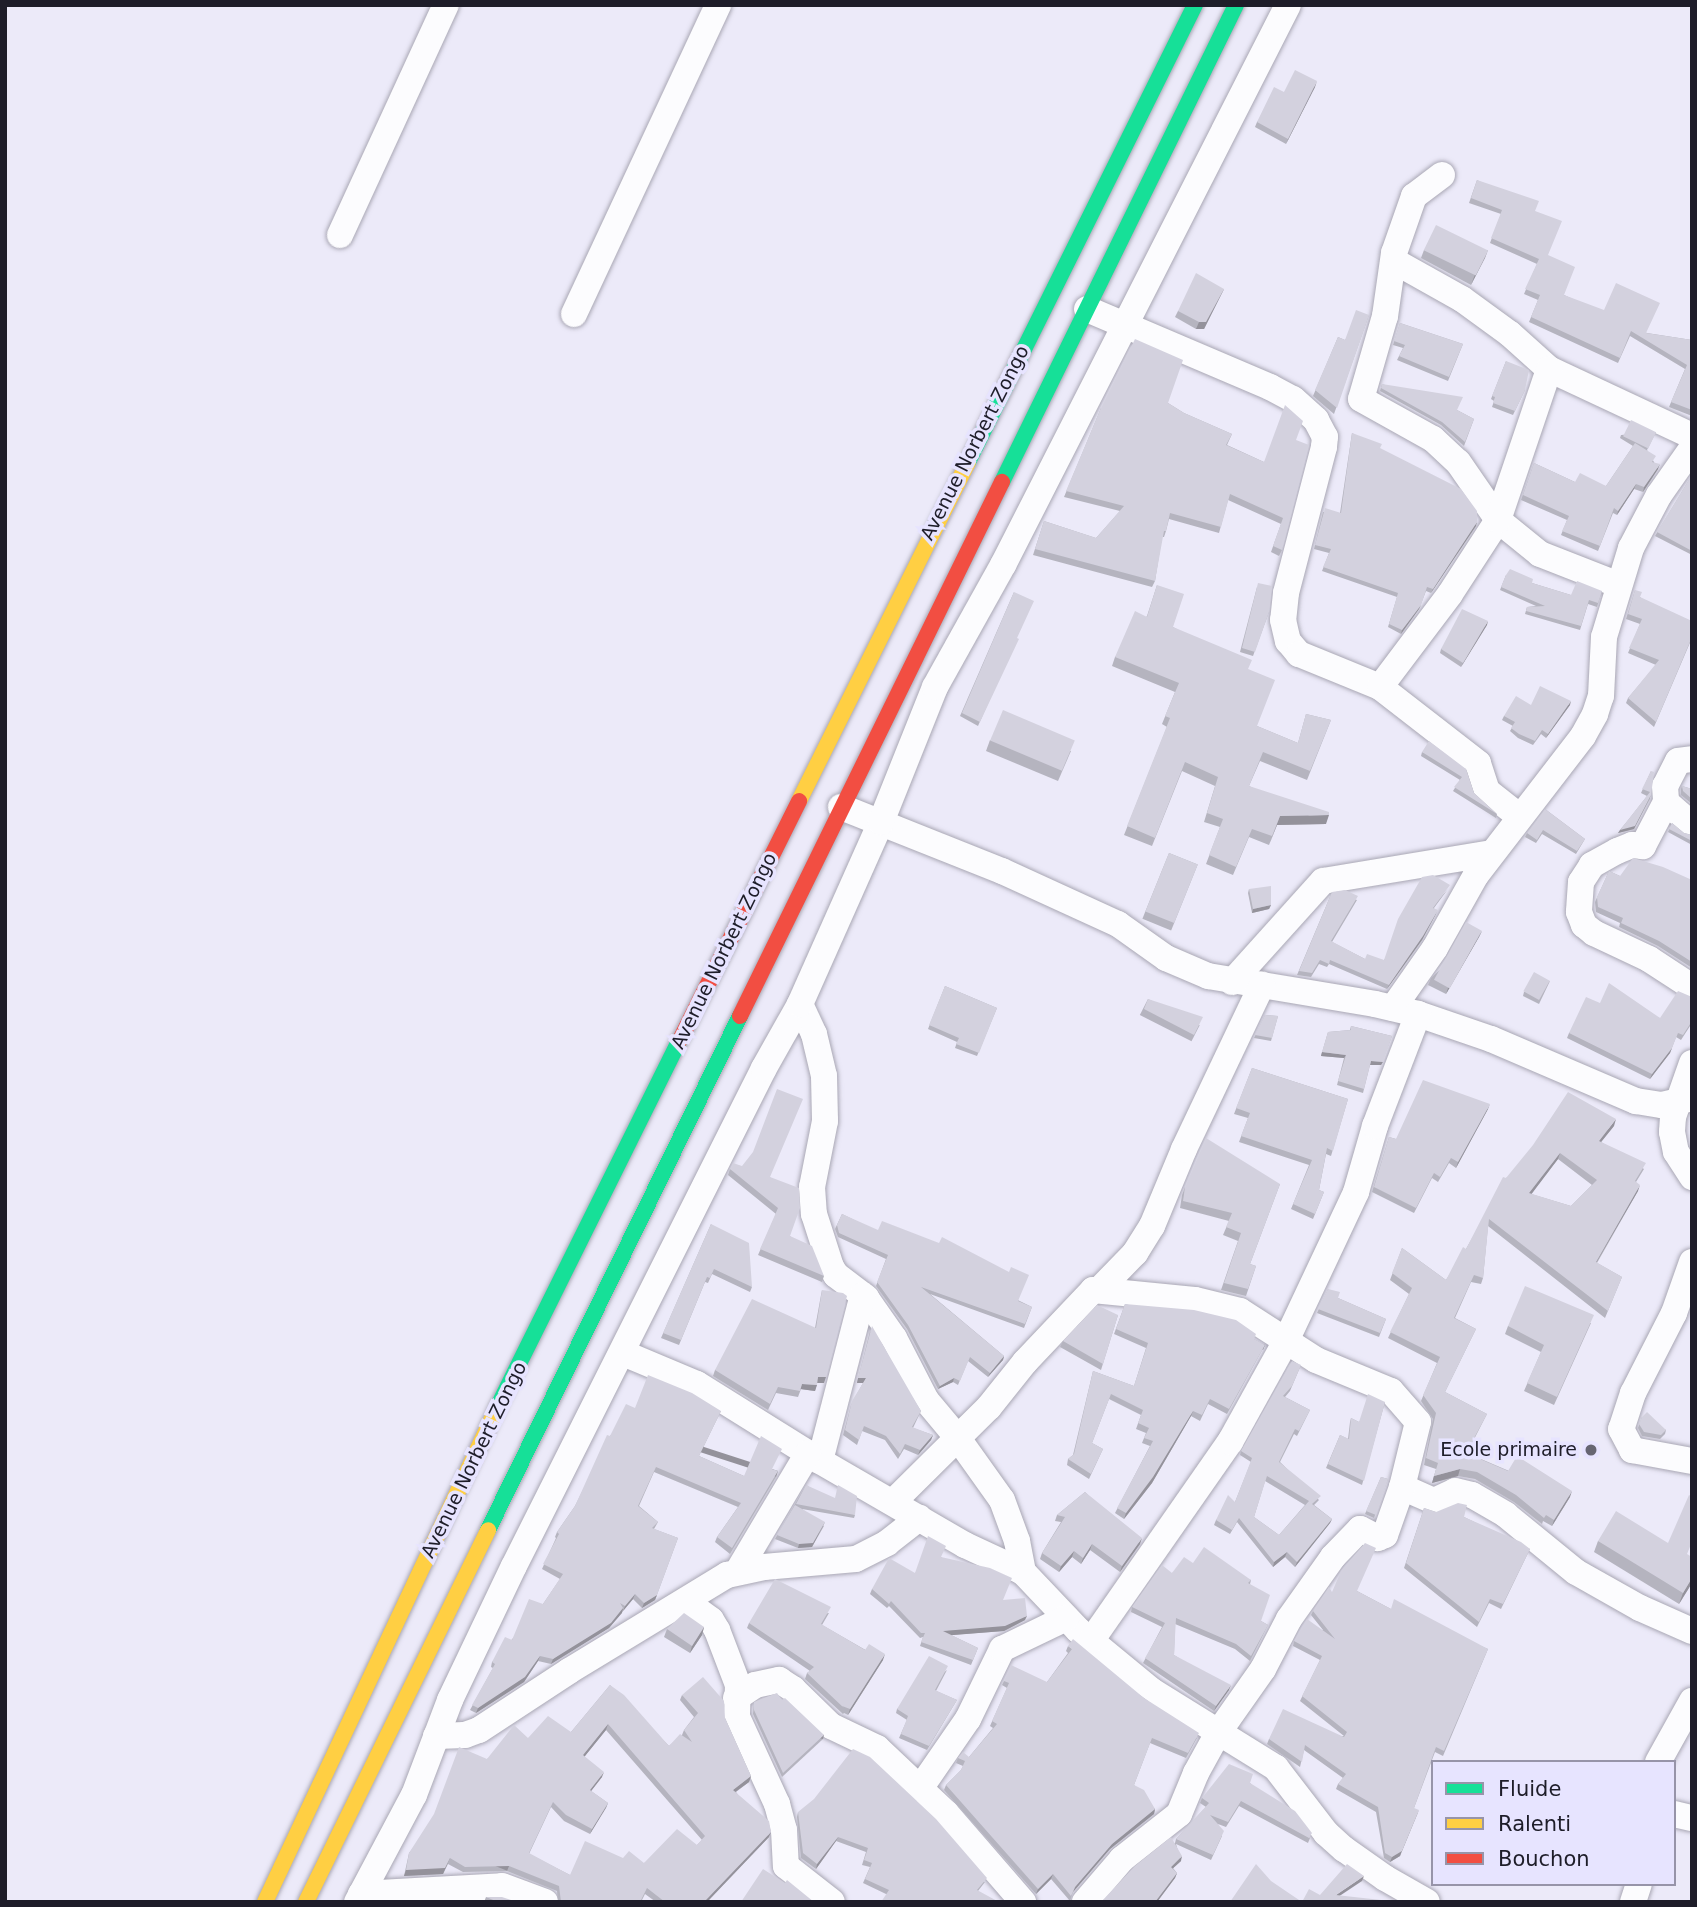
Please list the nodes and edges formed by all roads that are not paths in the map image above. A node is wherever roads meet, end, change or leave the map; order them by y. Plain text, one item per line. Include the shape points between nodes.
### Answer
1 (446, 5) edge
2 (718, 5) edge
3 (1195, 5) edge
4 (1236, 5) edge
5 (1288, 5) edge
6 (1442, 175) dead end
7 (341, 235) dead end
8 (1394, 261) junction
9 (1087, 309) junction
10 (574, 314) dead end
11 (1126, 326) junction
12 (1549, 369) junction
13 (1692, 436) edge
14 (1692, 449) edge
15 (1498, 520) junction
16 (1619, 585) junction
17 (1380, 687) junction
18 (1692, 759) edge
19 (1666, 802) junction
20 (841, 807) junction
21 (1520, 817) junction
22 (881, 822) junction
23 (1692, 825) edge
24 (1492, 853) junction
25 (1232, 982) junction
26 (1262, 985) junction
27 (1692, 987) edge
28 (800, 1004) junction
29 (1405, 1011) junction
30 (1692, 1063) edge
31 (1684, 1101) edge
32 (1692, 1177) edge
33 (1692, 1262) edge
34 (1099, 1290) junction
35 (863, 1295) junction
36 (1683, 1316) edge
37 (1286, 1341) junction
38 (623, 1353) junction
39 (957, 1437) junction
40 (814, 1457) junction
41 (1692, 1461) edge
42 (1402, 1487) junction
43 (893, 1502) junction
44 (919, 1518) junction
45 (738, 1571) junction
46 (1023, 1572) junction
47 (685, 1601) junction
48 (1066, 1618) junction
49 (1692, 1632) edge
50 (1091, 1642) junction
51 (736, 1698) junction
52 (1692, 1701) edge
53 (1218, 1733) junction
54 (436, 1736) junction
55 (1659, 1760) edge
56 (919, 1790) junction
57 (359, 1898) edge
58 (265, 1902) edge
59 (306, 1902) edge
60 (545, 1902) edge
61 (832, 1902) edge
62 (1023, 1902) edge
63 (1085, 1902) edge
64 (1427, 1902) edge

1 - 7 street
2 - 10 street
3 - 58 main road, Avenue Norbert Zongo via 497,1408
4 - 9 main road, Avenue Norbert Zongo
5 - 11 street
6 - 8 street via 1415,196
8 - 12 street via 1455,294
8 - 15 street via 1385,316 1362,399 1433,439 1458,462
9 - 11 street
9 - 20 main road, Avenue Norbert Zongo
11 - 17 street via 1270,387 1293,399 1316,420 1325,437 1324,447 1283,620 1288,640 1299,654
11 - 22 street via 935,687
12 - 13 street
12 - 15 street
14 - 16 street via 1659,495 1631,548
15 - 16 street via 1540,554
15 - 17 street via 1438,612
16 - 21 street via 1604,638 1601,696 1595,714
17 - 21 street via 1478,763 1488,790
18 - 19 street via 1678,761 1673,767 1665,786
19 - 23 street
19 - 27 street via 1643,846 1632,845 1592,865 1581,883 1579,912 1594,933
20 - 22 street
20 - 59 main road, Avenue Norbert Zongo
21 - 24 street
22 - 25 street via 1118,924 1178,964
22 - 28 street
24 - 25 street via 1323,881
24 - 29 street
25 - 26 street
26 - 29 street
26 - 34 street via 1152,1226 1135,1253
28 - 35 street via 814,1034 824,1076 825,1121 812,1187 814,1214 832,1271
28 - 38 street
29 - 31 street via 1491,1039 1636,1101 1662,1105
29 - 37 street via 1356,1192
30 - 31 street
31 - 32 street via 1673,1117 1673,1146
33 - 36 street
34 - 37 street via 1216,1304 1255,1319
34 - 39 street via 1086,1295 989,1407
35 - 39 street via 894,1338 926,1400
35 - 40 street
36 - 41 street via 1633,1393 1621,1429 1632,1450
37 - 42 street via 1316,1360 1398,1397 1419,1425
37 - 50 street via 1230,1442
38 - 40 street via 697,1384
38 - 54 street via 514,1566
39 - 43 street
39 - 46 street via 1007,1511
40 - 43 street
40 - 45 street
42 - 49 street via 1434,1501 1455,1491 1472,1495 1506,1515 1576,1572
42 - 53 street via 1385,1535 1378,1538 1360,1529 1339,1550 1289,1619 1264,1669
43 - 44 street
44 - 45 street via 856,1559
44 - 46 street
45 - 47 street
46 - 48 street
47 - 51 street via 717,1630 738,1685
47 - 54 street via 479,1730
48 - 50 street
48 - 56 street via 1002,1649 968,1719
50 - 53 street via 1152,1691
51 - 56 street via 755,1685 779,1680 833,1727 877,1748
51 - 61 street via 737,1717 777,1804 786,1866
52 - 55 street
53 - 63 street via 1179,1814 1122,1859
53 - 64 street via 1276,1768 1344,1849
54 - 57 street via 414,1795
56 - 62 street via 946,1813
57 - 60 street via 502,1886

